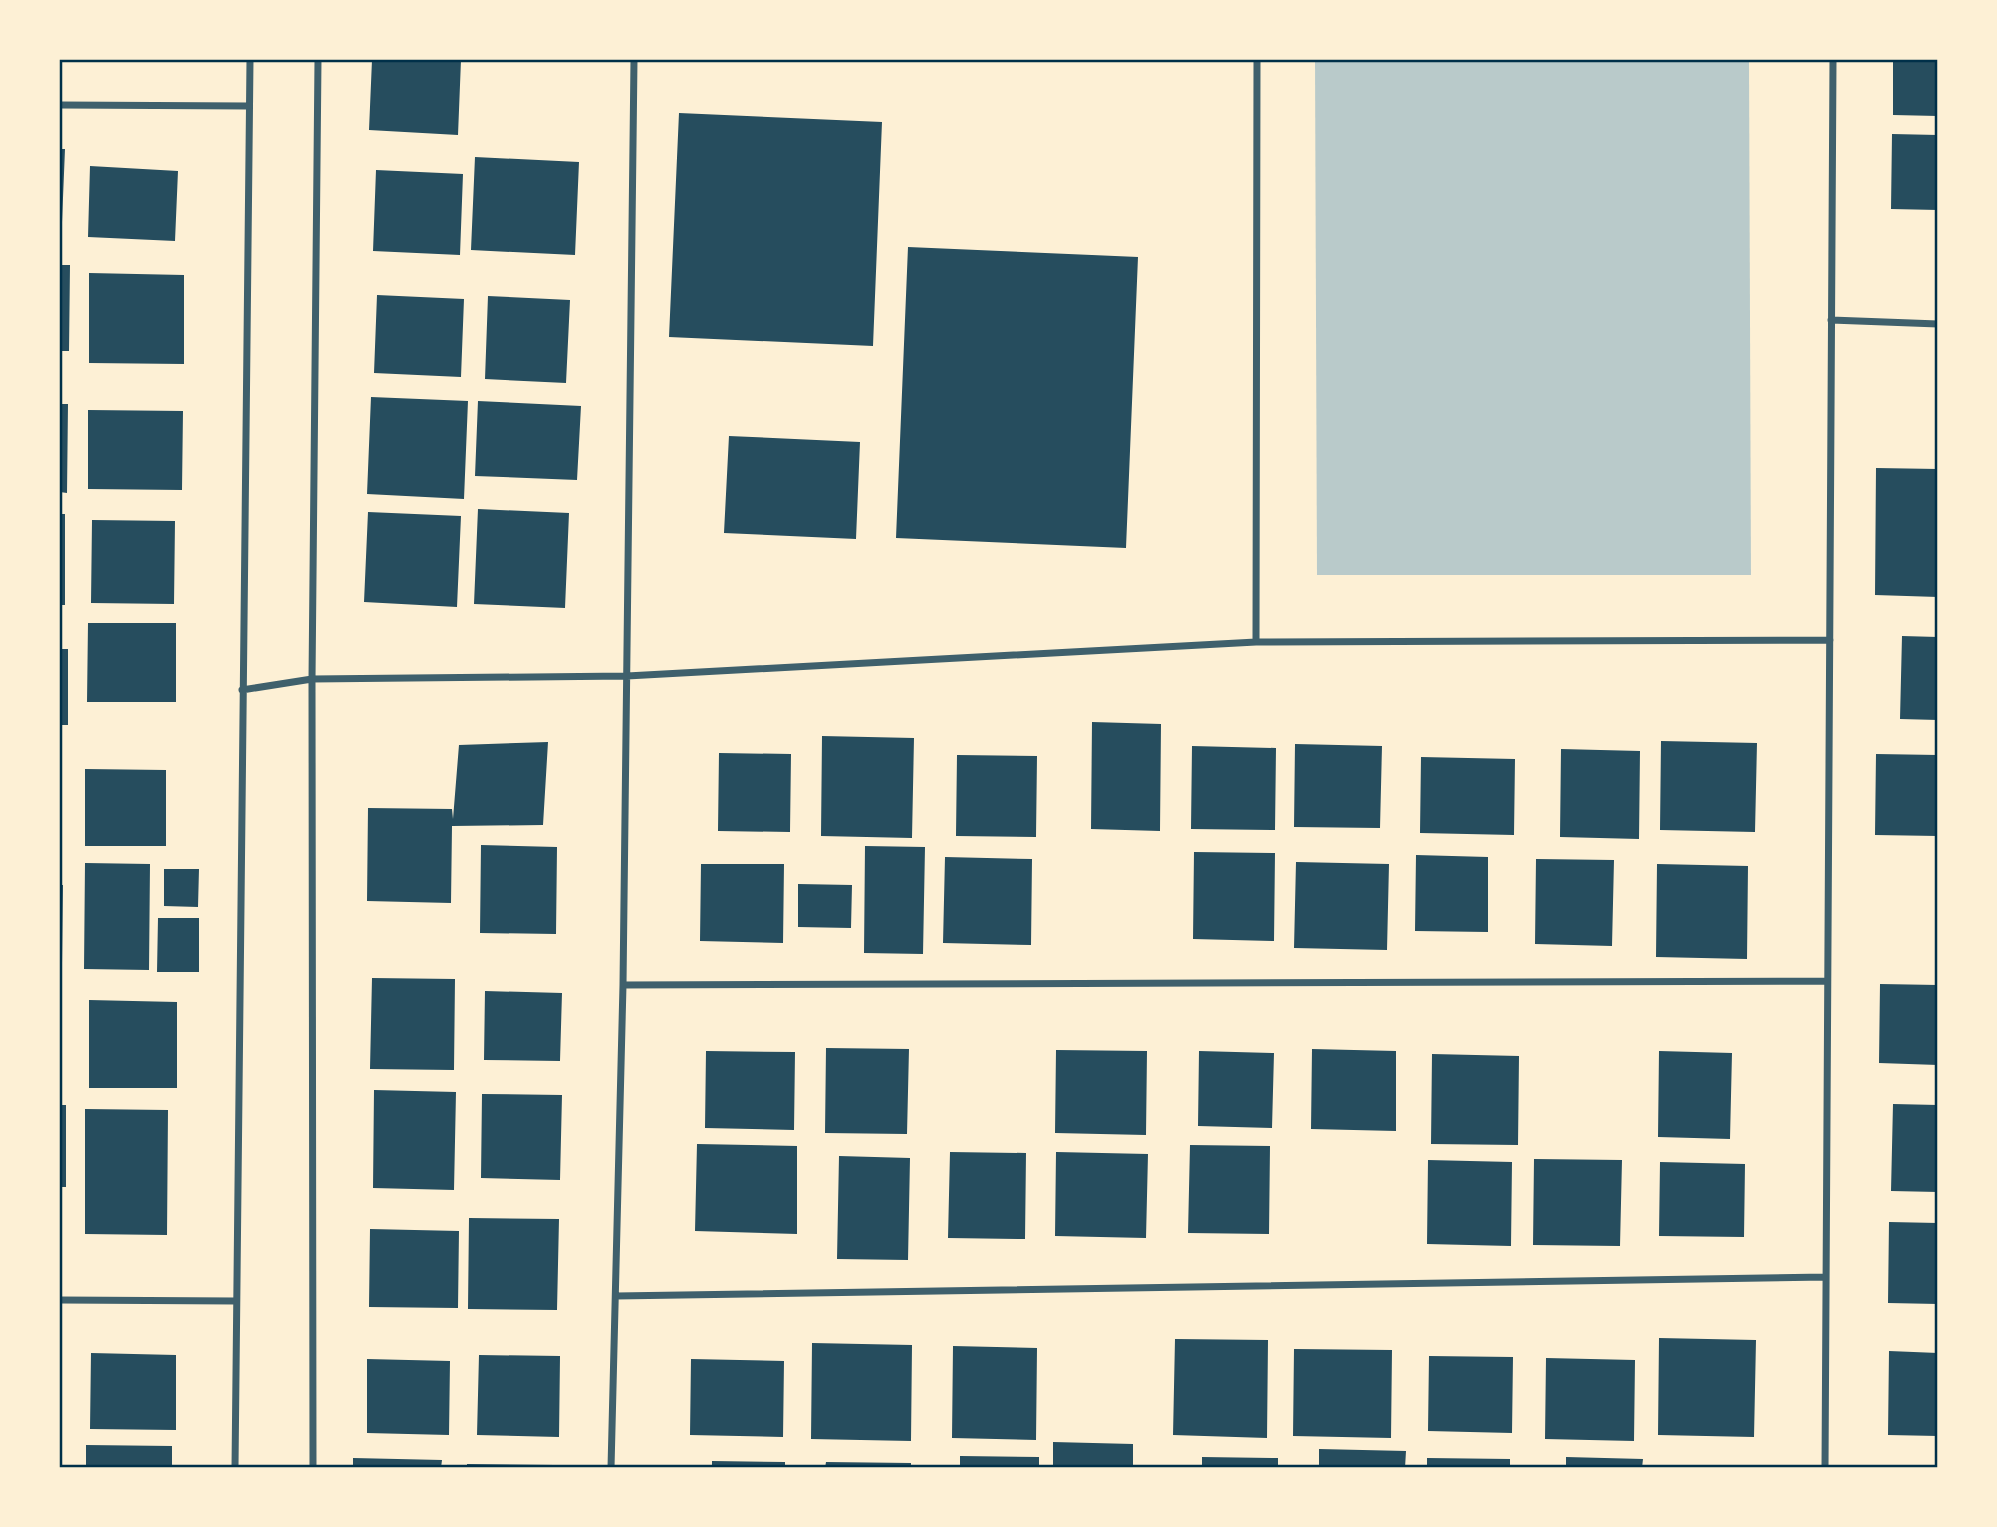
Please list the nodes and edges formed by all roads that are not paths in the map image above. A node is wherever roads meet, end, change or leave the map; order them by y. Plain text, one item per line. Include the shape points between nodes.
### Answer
1 (250, 60) edge
2 (318, 60) edge
3 (634, 60) edge
4 (1256, 60) edge
5 (1833, 60) edge
6 (60, 105) edge
7 (249, 107) junction
8 (1831, 320) junction
9 (1937, 324) edge
10 (1830, 640) junction
11 (1256, 642) junction
12 (627, 676) junction
13 (312, 679) junction
14 (242, 690) junction
15 (1828, 981) junction
16 (623, 985) junction
17 (1826, 1277) junction
18 (616, 1296) junction
19 (60, 1300) edge
20 (234, 1301) junction
21 (235, 1468) edge
22 (313, 1468) edge
23 (611, 1468) edge
24 (1825, 1468) edge

1 - 7 street
2 - 13 street
3 - 12 street
4 - 11 street
5 - 8 street
6 - 7 street
7 - 14 street
8 - 9 street
8 - 10 street
10 - 11 street
10 - 15 street
11 - 12 street
12 - 13 street
12 - 16 street
13 - 14 street
13 - 22 street
14 - 20 street
15 - 16 street
15 - 17 street
16 - 18 street
17 - 18 street
17 - 24 street
18 - 23 street
19 - 20 street
20 - 21 street

